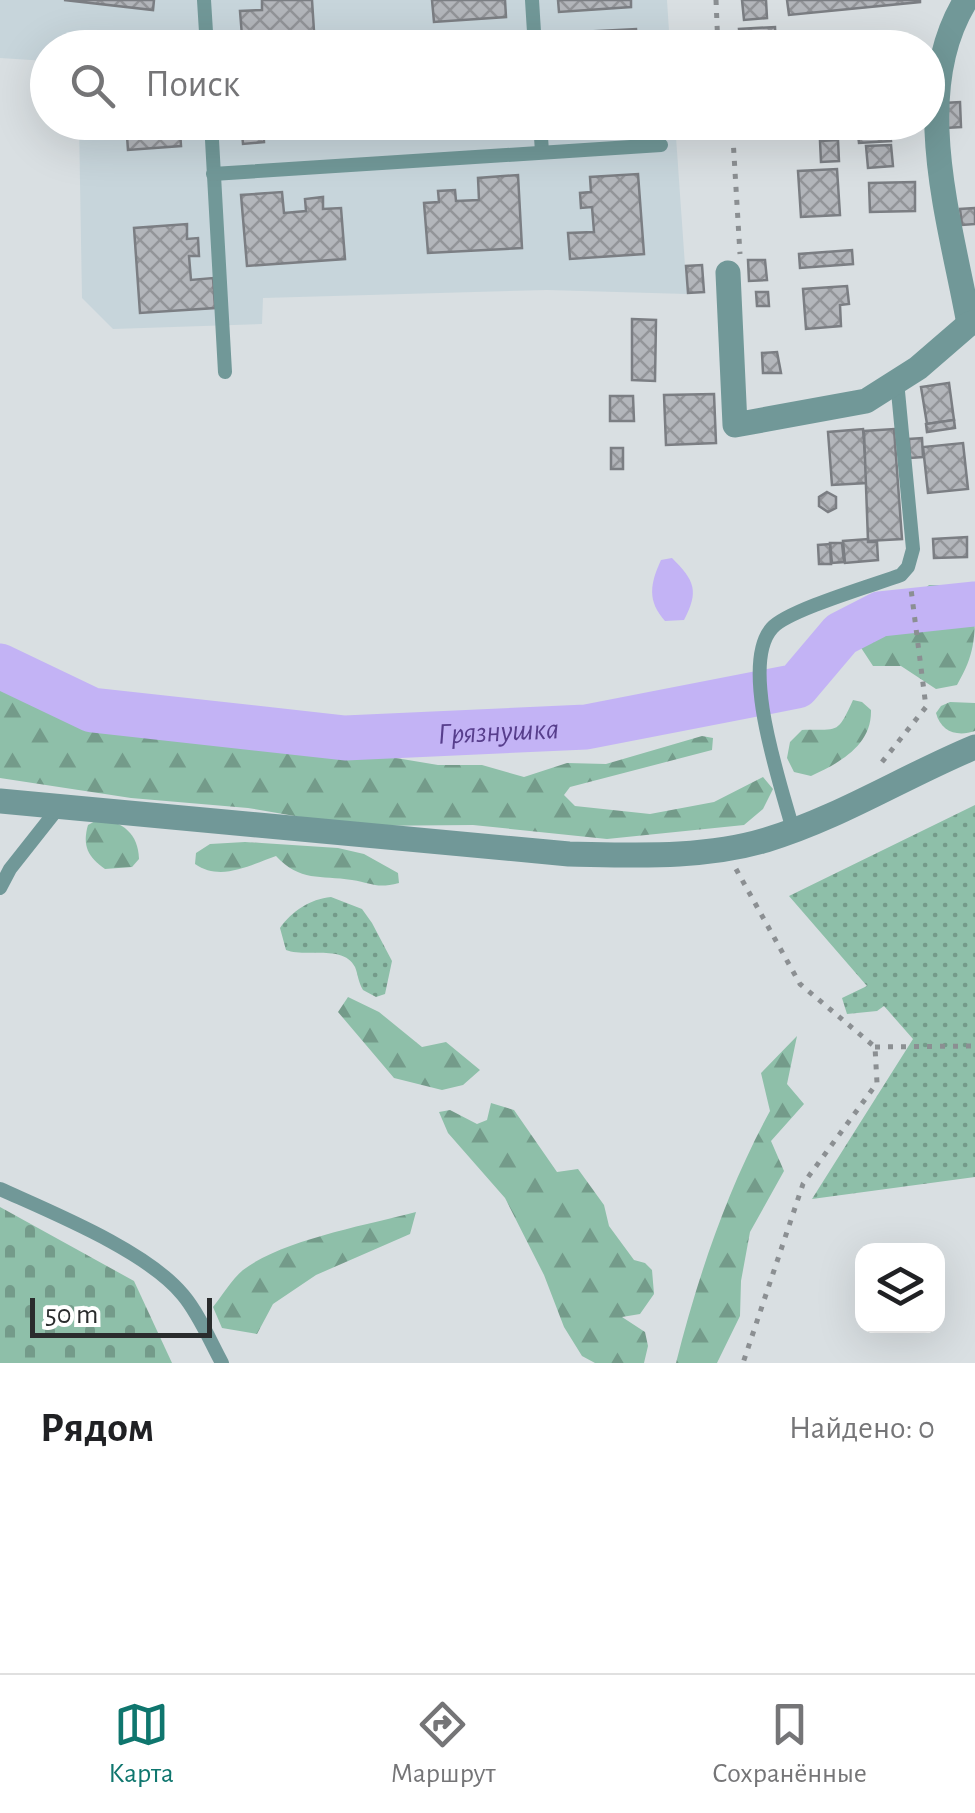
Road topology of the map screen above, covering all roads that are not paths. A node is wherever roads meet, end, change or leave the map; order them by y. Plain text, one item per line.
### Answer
1 (204, 0) edge
2 (532, 0) edge
3 (966, 0) edge
4 (206, 30) edge
5 (534, 30) edge
6 (945, 61) edge
7 (211, 140) edge
8 (541, 140) edge
9 (936, 140) edge
10 (661, 145) dead end
11 (542, 152) junction
12 (213, 174) junction
13 (728, 273) road end
14 (972, 323) edge
15 (225, 372) dead end
16 (897, 381) junction
17 (975, 747) edge
18 (0, 801) edge
19 (59, 806) junction
20 (793, 830) junction
21 (0, 888) edge
22 (0, 1189) edge
23 (222, 1363) edge

1 - 4 lane
2 - 5 lane
3 - 6 street
7 - 12 lane
8 - 11 lane
9 - 14 street
10 - 11 lane
11 - 12 lane
12 - 15 lane
13 - 16 street
14 - 16 street
16 - 20 lane
17 - 20 street
18 - 19 street
19 - 20 street
19 - 21 lane
22 - 23 lane

